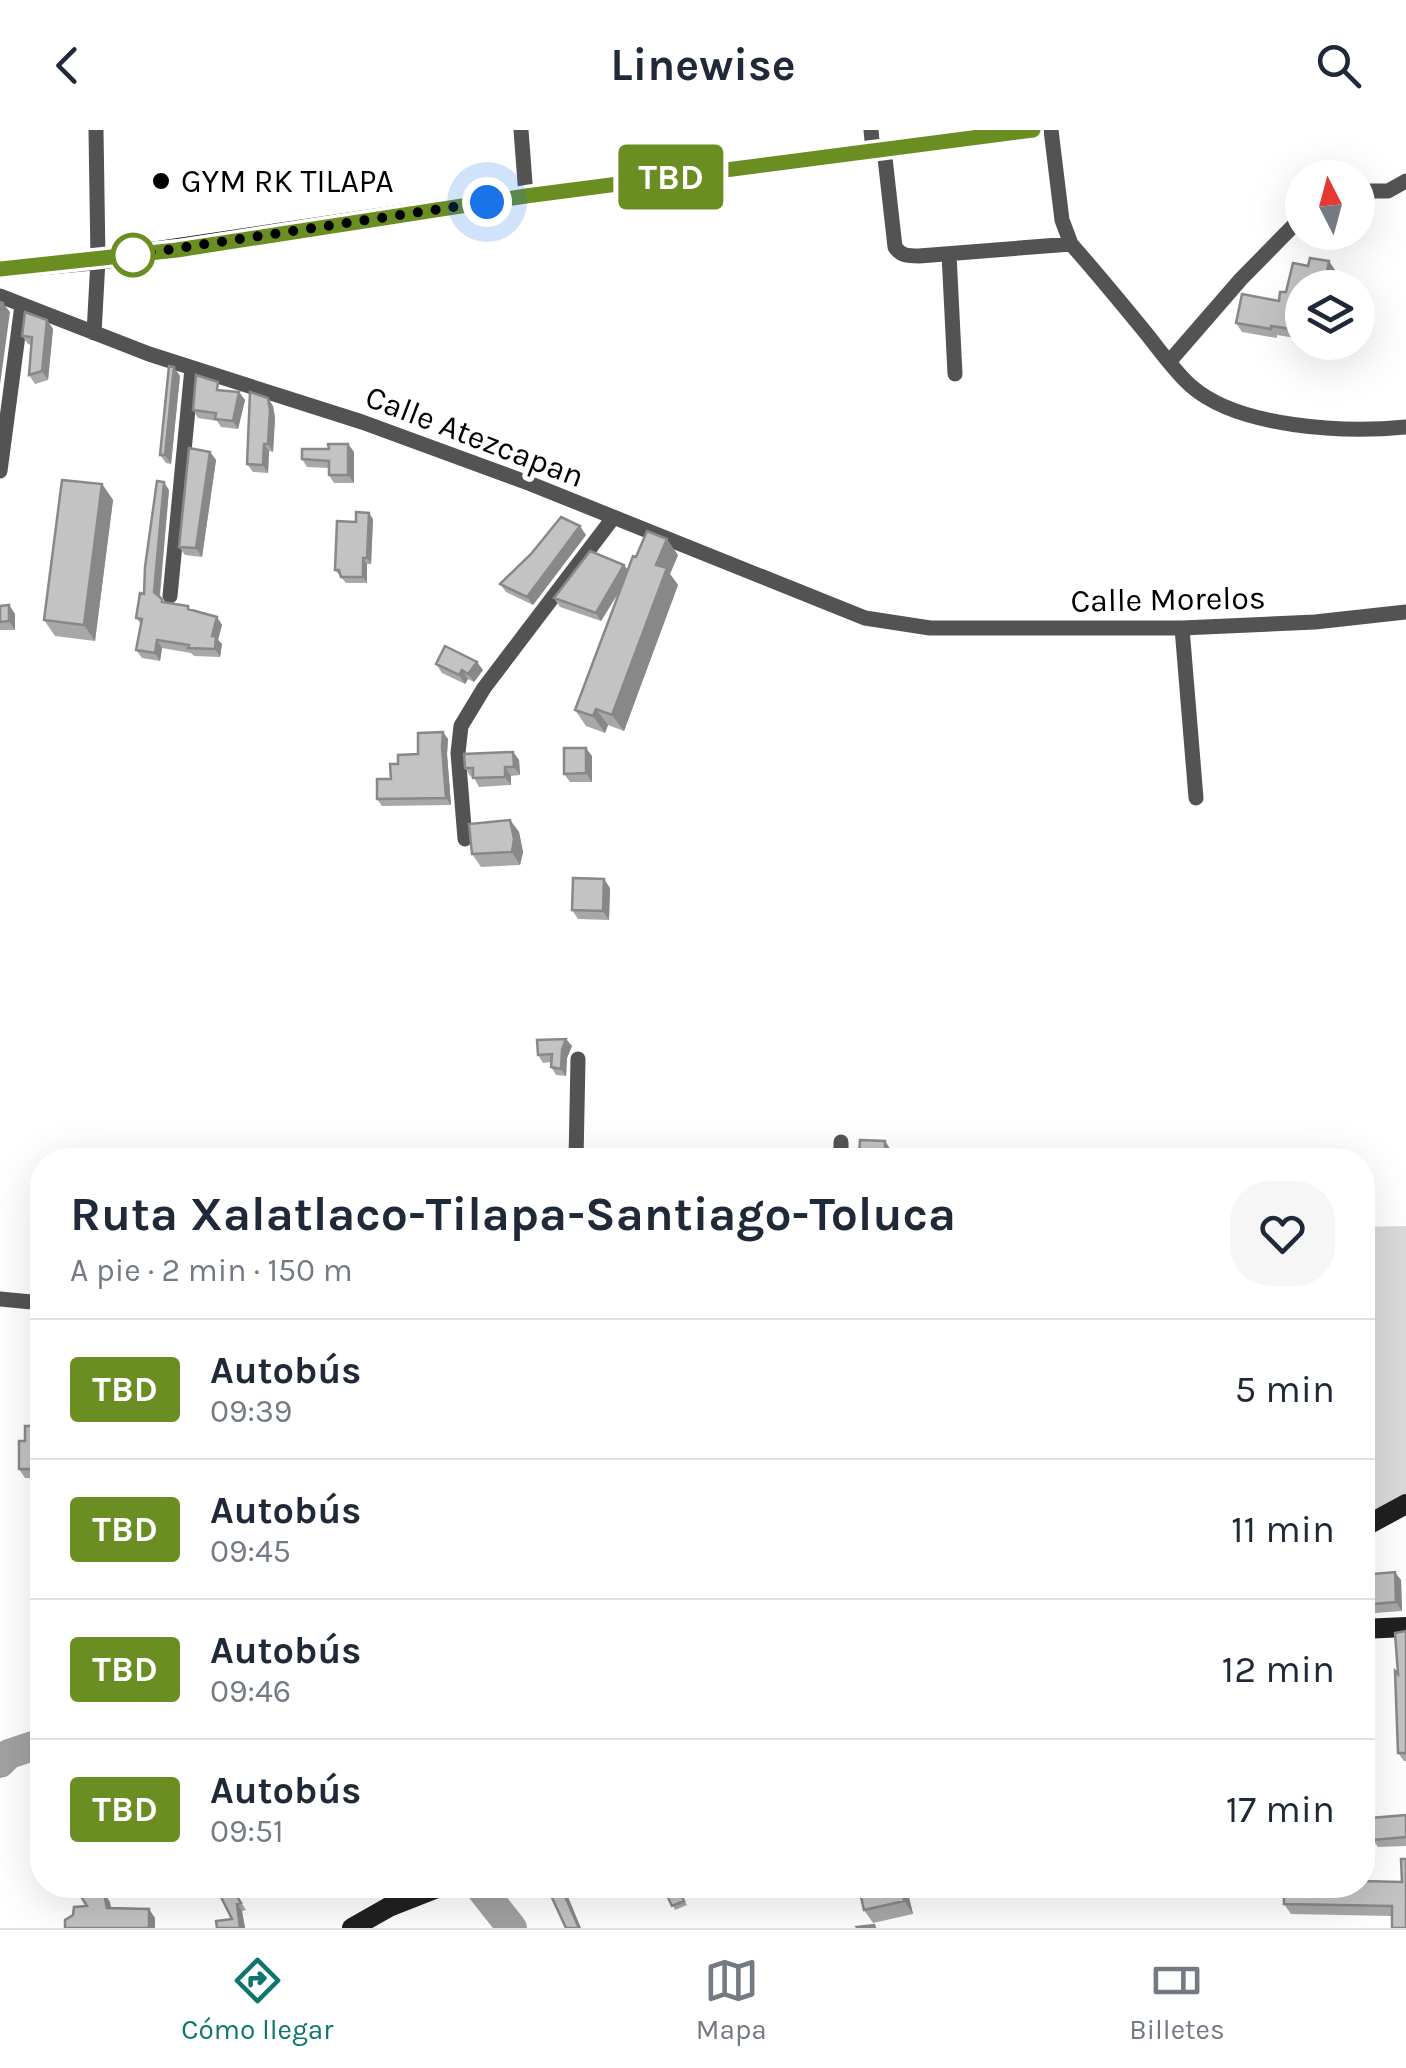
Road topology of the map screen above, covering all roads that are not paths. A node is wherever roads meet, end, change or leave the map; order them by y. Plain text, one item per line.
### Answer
1 (96, 130) edge
2 (521, 130) edge
3 (1034, 130) edge
4 (1051, 130) edge
5 (876, 143) edge
6 (1406, 181) edge
7 (1375, 191) edge
8 (526, 196) junction
9 (1285, 235) edge
10 (1071, 244) junction
11 (949, 254) junction
12 (98, 260) junction
13 (0, 270) edge
14 (0, 296) edge
15 (22, 305) junction
16 (94, 333) junction
17 (1169, 362) junction
18 (192, 368) junction
19 (955, 374) dead end
20 (1406, 427) edge
21 (0, 471) edge
22 (613, 518) junction
23 (170, 596) dead end
24 (1406, 612) edge
25 (930, 628) joint
26 (1182, 628) junction
27 (1196, 798) dead end
28 (464, 838) dead end
29 (578, 1059) dead end
30 (841, 1142) dead end
31 (576, 1148) edge
32 (841, 1148) edge
33 (0, 1299) edge
34 (30, 1302) edge
35 (1406, 1504) edge
36 (1375, 1521) edge
37 (1406, 1627) edge
38 (1375, 1628) edge
39 (411, 1898) edge
40 (352, 1928) edge

1 - 12 street
2 - 8 street
3 - 5 main road
4 - 10 street
5 - 8 main road
5 - 11 street
6 - 7 street
8 - 12 main road
9 - 17 street
10 - 11 street
10 - 17 street
11 - 19 street
12 - 13 main road
12 - 16 street
14 - 15 street, Calle Atezcapan
15 - 16 street, Calle Atezcapan
15 - 21 street
16 - 18 street, Calle Atezcapan
17 - 20 street
18 - 22 street, Calle Atezcapan
18 - 23 street
22 - 25 street, Calle Atezcapan
22 - 28 street
24 - 26 street, Calle Morelos
25 - 26 street, Calle Morelos
26 - 27 street
29 - 31 street
30 - 32 street
33 - 34 street
35 - 36 main road
37 - 38 main road
39 - 40 main road

